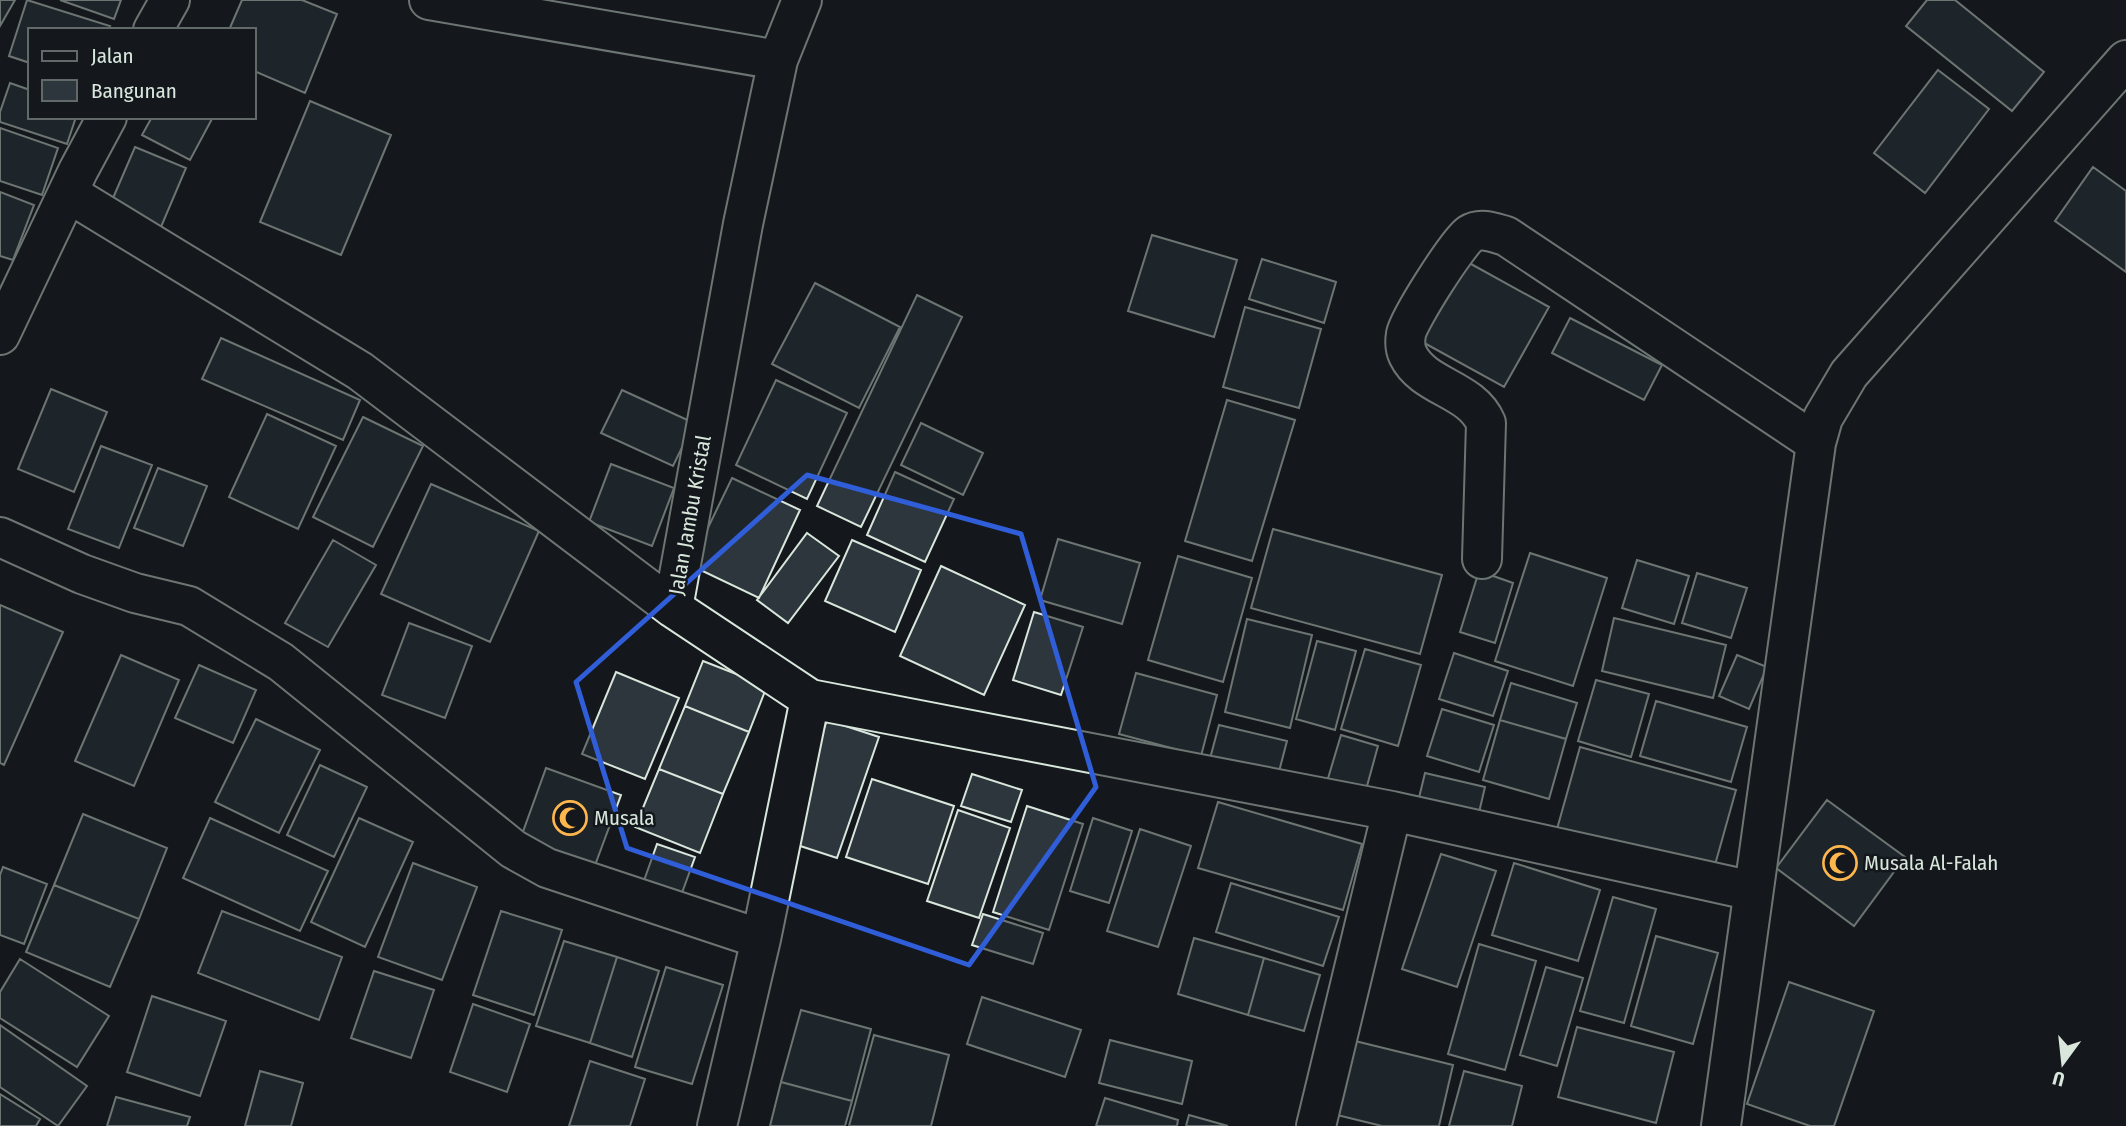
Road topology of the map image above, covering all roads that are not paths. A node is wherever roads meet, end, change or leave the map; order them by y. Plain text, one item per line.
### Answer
1 (170, 0) edge
2 (429, 0) edge
3 (802, 0) edge
4 (154, 28) edge
5 (778, 60) junction
6 (2126, 60) edge
7 (106, 119) edge
8 (68, 193) junction
9 (0, 335) edge
10 (1816, 443) junction
11 (0, 537) edge
12 (1482, 559) dead end
13 (674, 608) junction
14 (810, 699) junction
15 (1392, 811) junction
16 (1754, 891) junction
17 (761, 939) junction
18 (717, 1126) edge
19 (1316, 1126) edge
20 (1721, 1126) edge

1 - 4 street
2 - 5 street
3 - 5 street, Jalan Jambu Kristal
5 - 13 street, Jalan Jambu Kristal
6 - 10 street
7 - 8 street
8 - 9 street
8 - 13 street
10 - 12 street
10 - 16 street
11 - 17 street
13 - 14 street, Jalan Jambu Kristal
14 - 15 street
14 - 17 street
15 - 16 street
15 - 19 street
16 - 20 street
17 - 18 street

